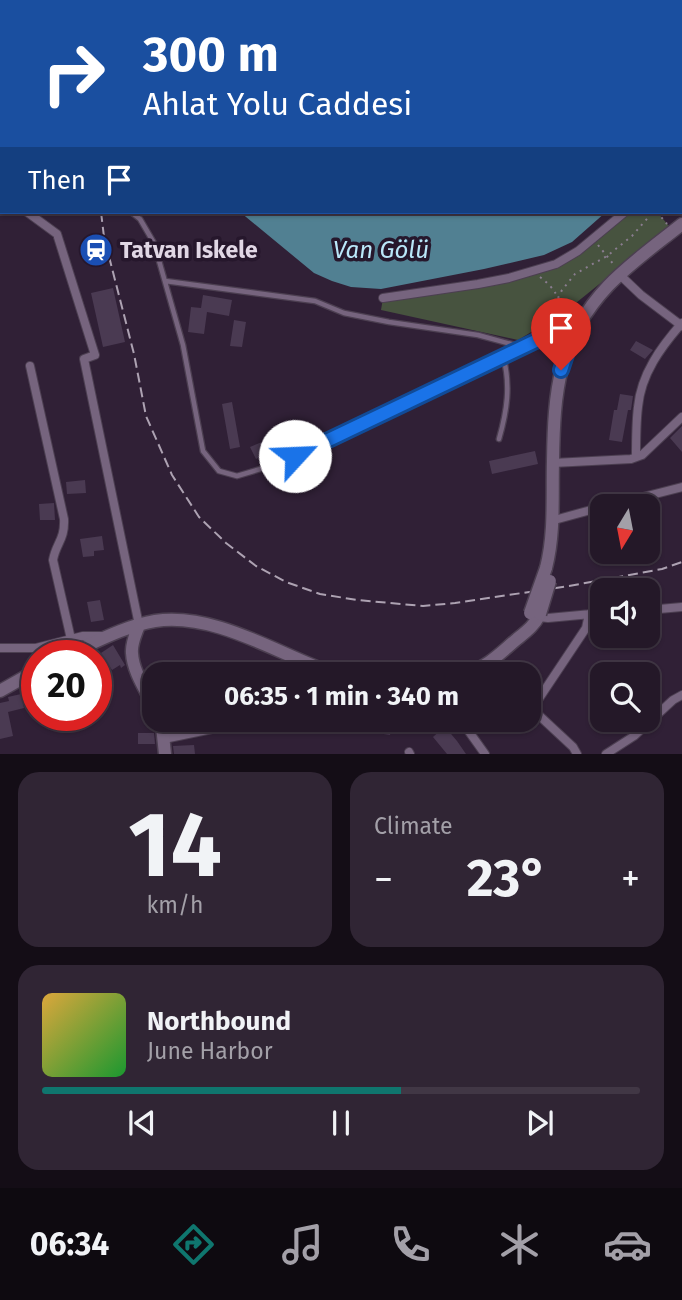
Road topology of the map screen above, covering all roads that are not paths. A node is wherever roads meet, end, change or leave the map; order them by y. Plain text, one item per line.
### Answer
1 (30, 214) edge
2 (135, 214) edge
3 (623, 214) edge
4 (676, 226) edge
5 (682, 235) edge
6 (621, 275) junction
7 (165, 281) junction
8 (383, 298) dead end
9 (681, 325) edge
10 (579, 330) junction
11 (522, 347) junction
12 (503, 356) junction
13 (30, 366) dead end
14 (682, 417) edge
15 (499, 439) dead end
16 (636, 457) junction
17 (555, 463) junction
18 (682, 487) edge
19 (655, 494) edge
20 (590, 510) edge
21 (558, 519) junction
22 (550, 568) junction
23 (682, 607) edge
24 (660, 609) edge
25 (589, 614) joint
26 (537, 615) junction
27 (139, 625) junction
28 (110, 636) junction
29 (71, 639) junction
30 (101, 640) edge
31 (0, 648) edge
32 (495, 659) junction
33 (305, 662) edge
34 (490, 662) edge
35 (497, 662) edge
36 (21, 679) edge
37 (142, 683) edge
38 (0, 691) edge
39 (541, 693) edge
40 (682, 695) edge
41 (541, 717) edge
42 (162, 732) edge
43 (197, 732) edge
44 (469, 732) edge
45 (163, 739) junction
46 (165, 754) edge
47 (485, 754) edge
48 (577, 754) edge
49 (606, 754) edge

1 - 27 street
2 - 7 lane
3 - 8 street
4 - 6 street
5 - 6 street
6 - 9 street
6 - 10 street
7 - 11 lane
7 - 12 lane
9 - 16 street
10 - 11 lane
10 - 17 street
11 - 12 lane
12 - 15 lane
13 - 29 street
14 - 16 street
16 - 17 street
17 - 21 street
17 - 22 street
18 - 19 street
20 - 21 street
21 - 22 street
22 - 26 street, bridge
23 - 24 street
25 - 26 street
25 - 39 street
26 - 32 street
27 - 28 street
27 - 33 street
27 - 37 street
28 - 29 street
28 - 30 street
29 - 31 street
32 - 34 street
32 - 35 street
36 - 38 street
40 - 49 street
41 - 48 street
42 - 45 street
43 - 45 street
44 - 47 street
45 - 46 street

